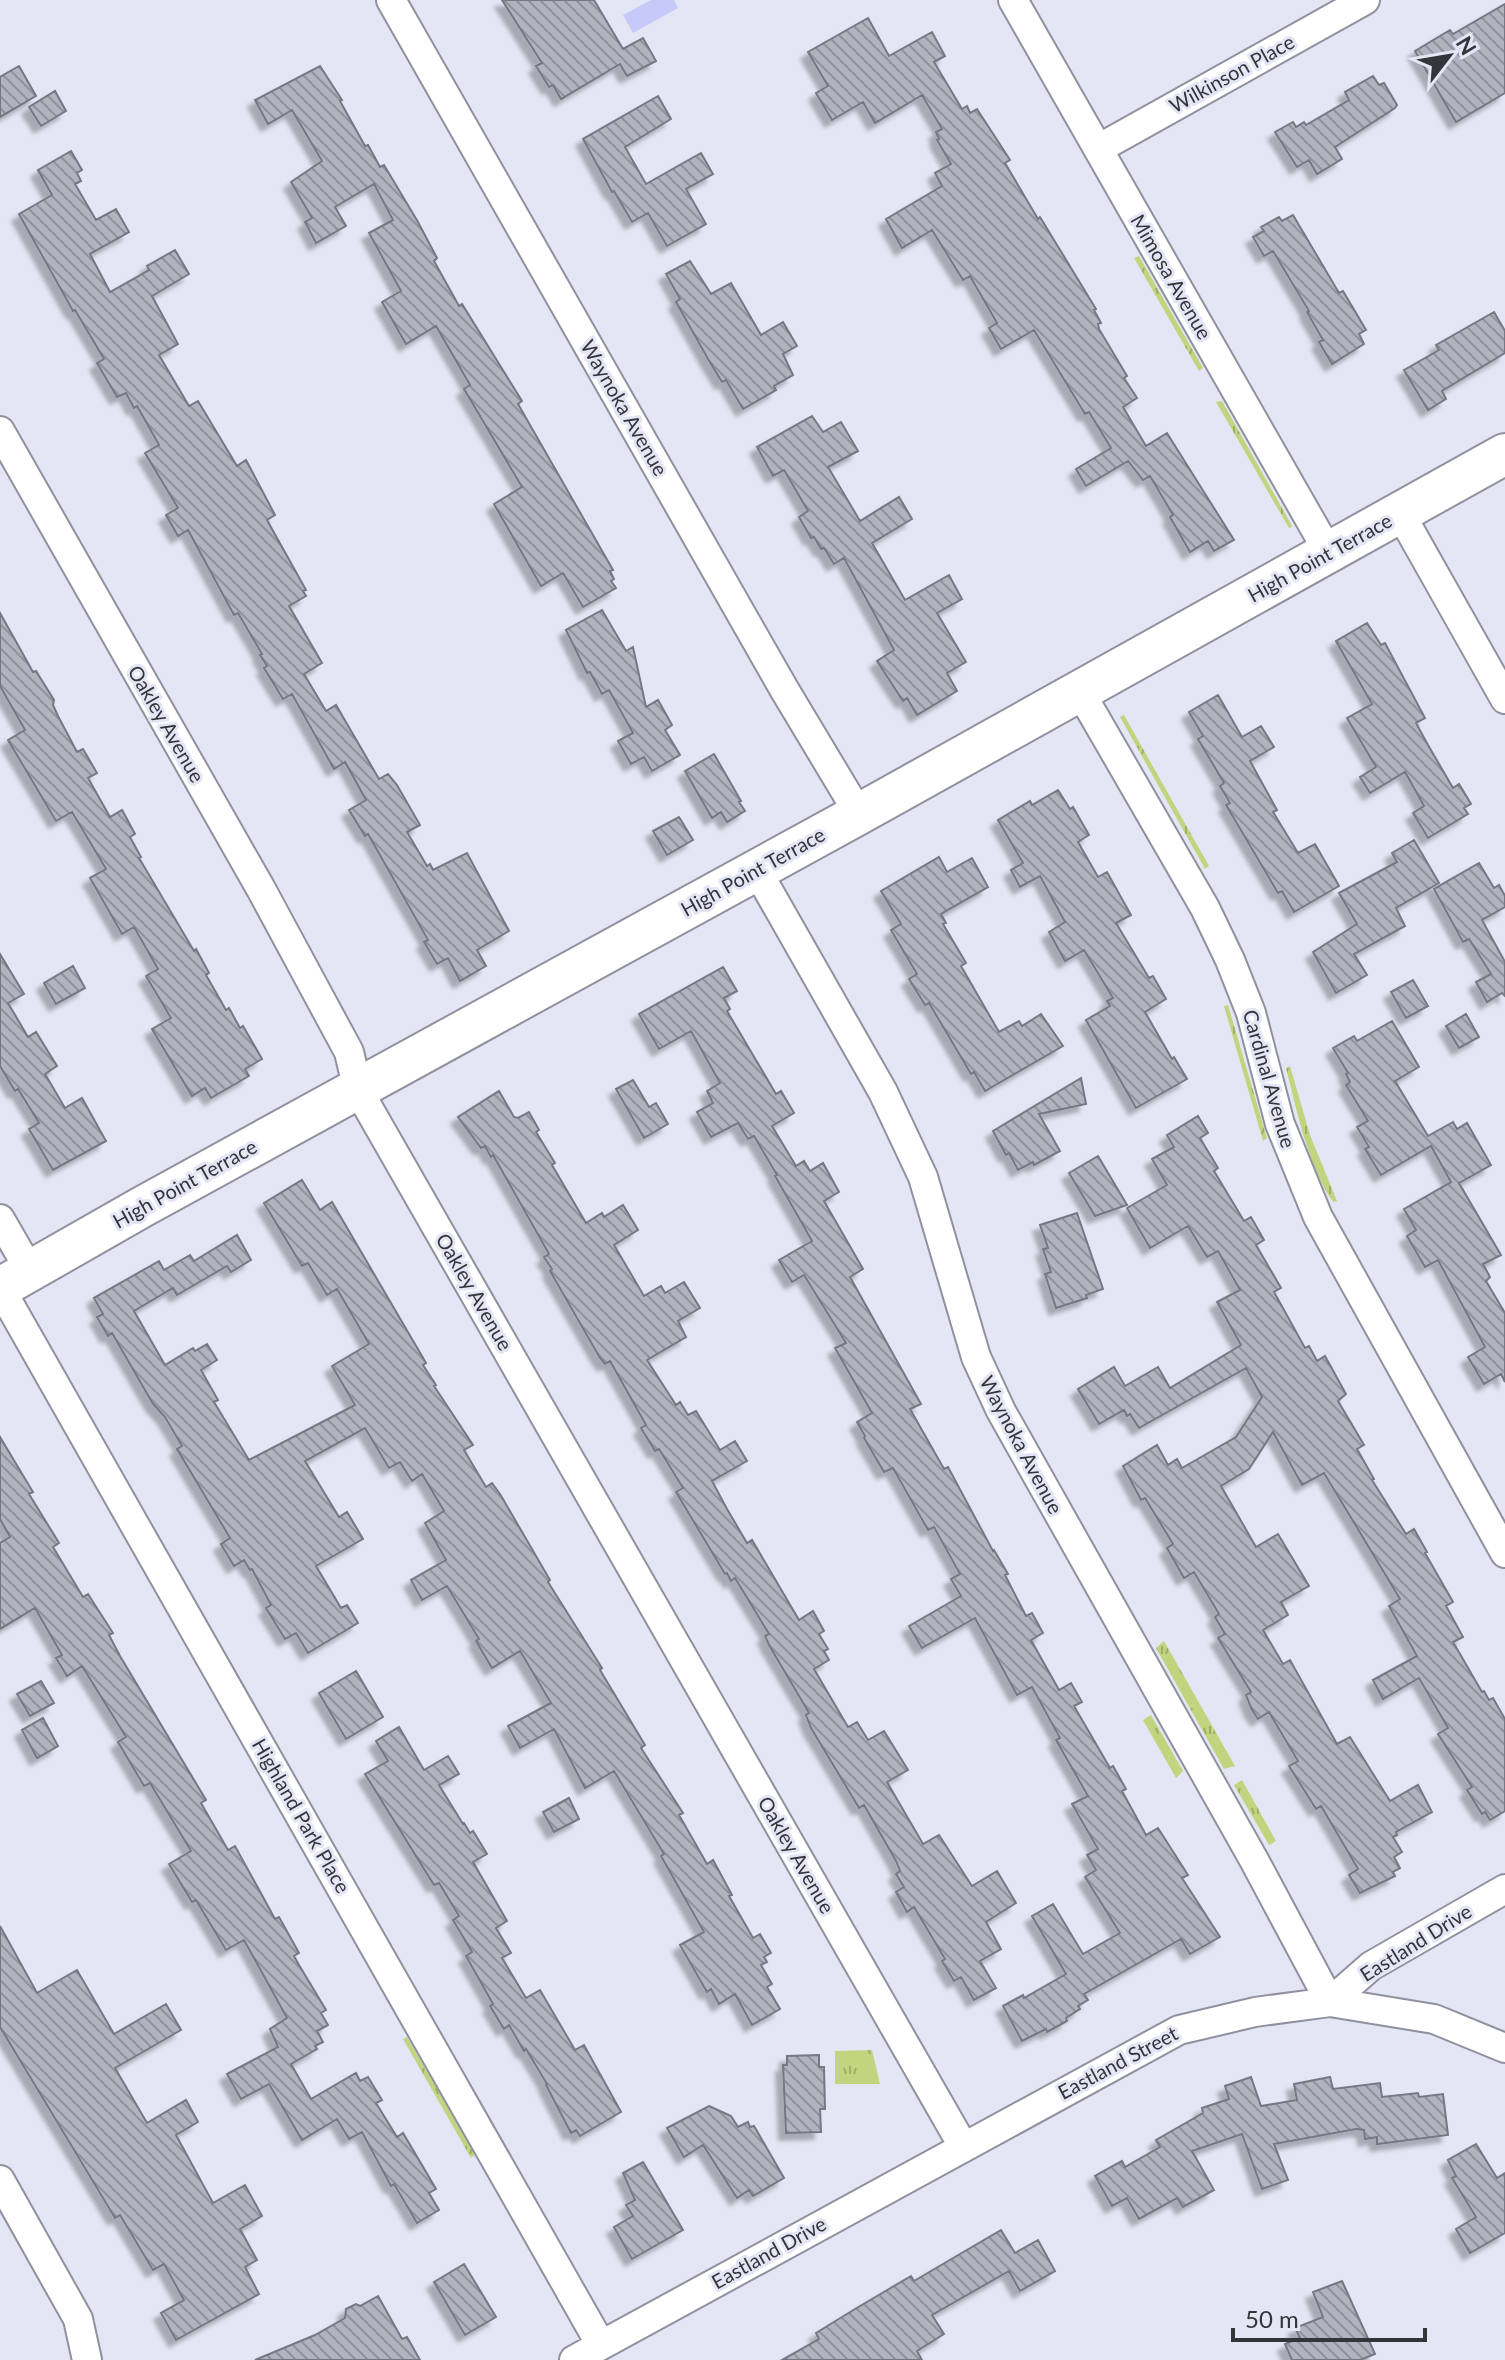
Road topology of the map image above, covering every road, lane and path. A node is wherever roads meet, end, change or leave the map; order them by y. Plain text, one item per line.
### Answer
1 (391, 0) edge
2 (1013, 0) edge
3 (1365, 0) edge
4 (1098, 149) junction
5 (0, 431) edge
6 (1505, 454) edge
7 (1400, 513) junction
8 (1329, 553) junction
9 (1079, 690) junction
10 (1505, 699) edge
11 (859, 814) junction
12 (756, 869) junction
13 (358, 1090) junction
14 (0, 1219) edge
15 (10, 1282) edge
16 (1505, 1553) edge
17 (1505, 1889) edge
18 (1330, 2002) junction
19 (1505, 2048) edge
20 (963, 2146) junction
21 (0, 2180) edge
22 (601, 2345) junction
23 (87, 2360) edge
24 (574, 2360) edge

1 - 11 street, Waynoka Avenue
2 - 4 street, Mimosa Avenue
3 - 4 street, Wilkinson Place
4 - 8 street, Mimosa Avenue
5 - 13 street, Oakley Avenue
6 - 7 street, High Point Terrace
7 - 8 street, High Point Terrace
7 - 10 street
8 - 9 street, High Point Terrace
9 - 11 street, High Point Terrace
9 - 16 street, Cardinal Avenue
11 - 12 street, High Point Terrace
12 - 13 street, High Point Terrace
12 - 18 street, Waynoka Avenue
13 - 15 street, High Point Terrace
13 - 20 street, Oakley Avenue
14 - 15 street, Highland Park Place
15 - 22 street, Highland Park Place
17 - 18 street, Eastland Drive
18 - 19 street, Eastland Street
18 - 20 street, Eastland Street
20 - 22 street, Eastland Drive
21 - 23 street
22 - 24 street, Eastland Drive

